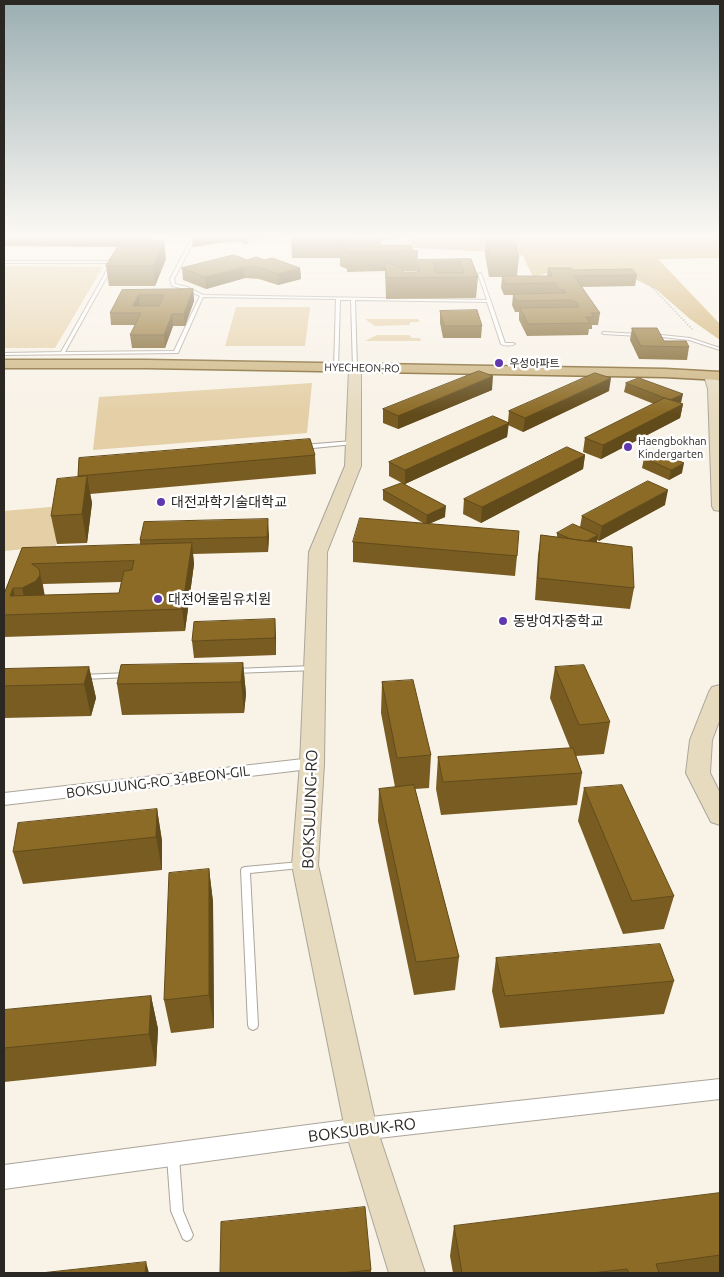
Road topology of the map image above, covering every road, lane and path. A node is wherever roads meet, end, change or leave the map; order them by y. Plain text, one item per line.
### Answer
1 (95, 295) edge
2 (198, 295) edge
3 (486, 295) edge
4 (660, 295) edge
5 (202, 296) junction
6 (338, 298) junction
7 (353, 299) junction
8 (488, 301) junction
9 (604, 333) dead end
10 (513, 344) dead end
11 (708, 344) junction
12 (720, 349) edge
13 (4, 354) edge
14 (62, 354) junction
15 (4, 364) edge
16 (336, 368) junction
17 (355, 368) junction
18 (716, 376) edge
19 (352, 443) junction
20 (294, 448) edge
21 (720, 506) edge
22 (313, 668) junction
23 (223, 671) edge
24 (134, 675) edge
25 (74, 677) edge
26 (720, 692) edge
27 (312, 764) junction
28 (4, 800) edge
29 (720, 816) edge
30 (305, 865) junction
31 (253, 1025) dead end
32 (720, 1090) edge
33 (361, 1129) junction
34 (173, 1154) junction
35 (4, 1178) edge
36 (187, 1235) dead end
37 (407, 1273) edge

1 - 14 lane
2 - 5 lane
3 - 8 lane
4 - 11 path
5 - 6 lane
5 - 14 lane
6 - 7 lane
6 - 16 lane
7 - 8 lane
7 - 17 lane
8 - 10 lane
9 - 11 lane
11 - 12 lane
13 - 14 lane
15 - 16 main road, HYECHEON-RO
16 - 17 main road, HYECHEON-RO
17 - 18 main road, HYECHEON-RO
17 - 19 street, BOKSUJUNG-RO
18 - 21 street
19 - 20 lane
19 - 22 street, BOKSUJUNG-RO
22 - 23 lane
22 - 27 street, BOKSUJUNG-RO
24 - 25 lane
26 - 29 street
27 - 28 street, BOKSUJUNG-RO 34BEON-GIL
27 - 30 street, BOKSUJUNG-RO
30 - 31 lane
30 - 33 street, BOKSUJUNG-RO
32 - 33 street, BOKSUBUK-RO
33 - 34 street, BOKSUBUK-RO
33 - 37 street, BOKSUJUNG-RO
34 - 35 street, BOKSUBUK-RO
34 - 36 lane

